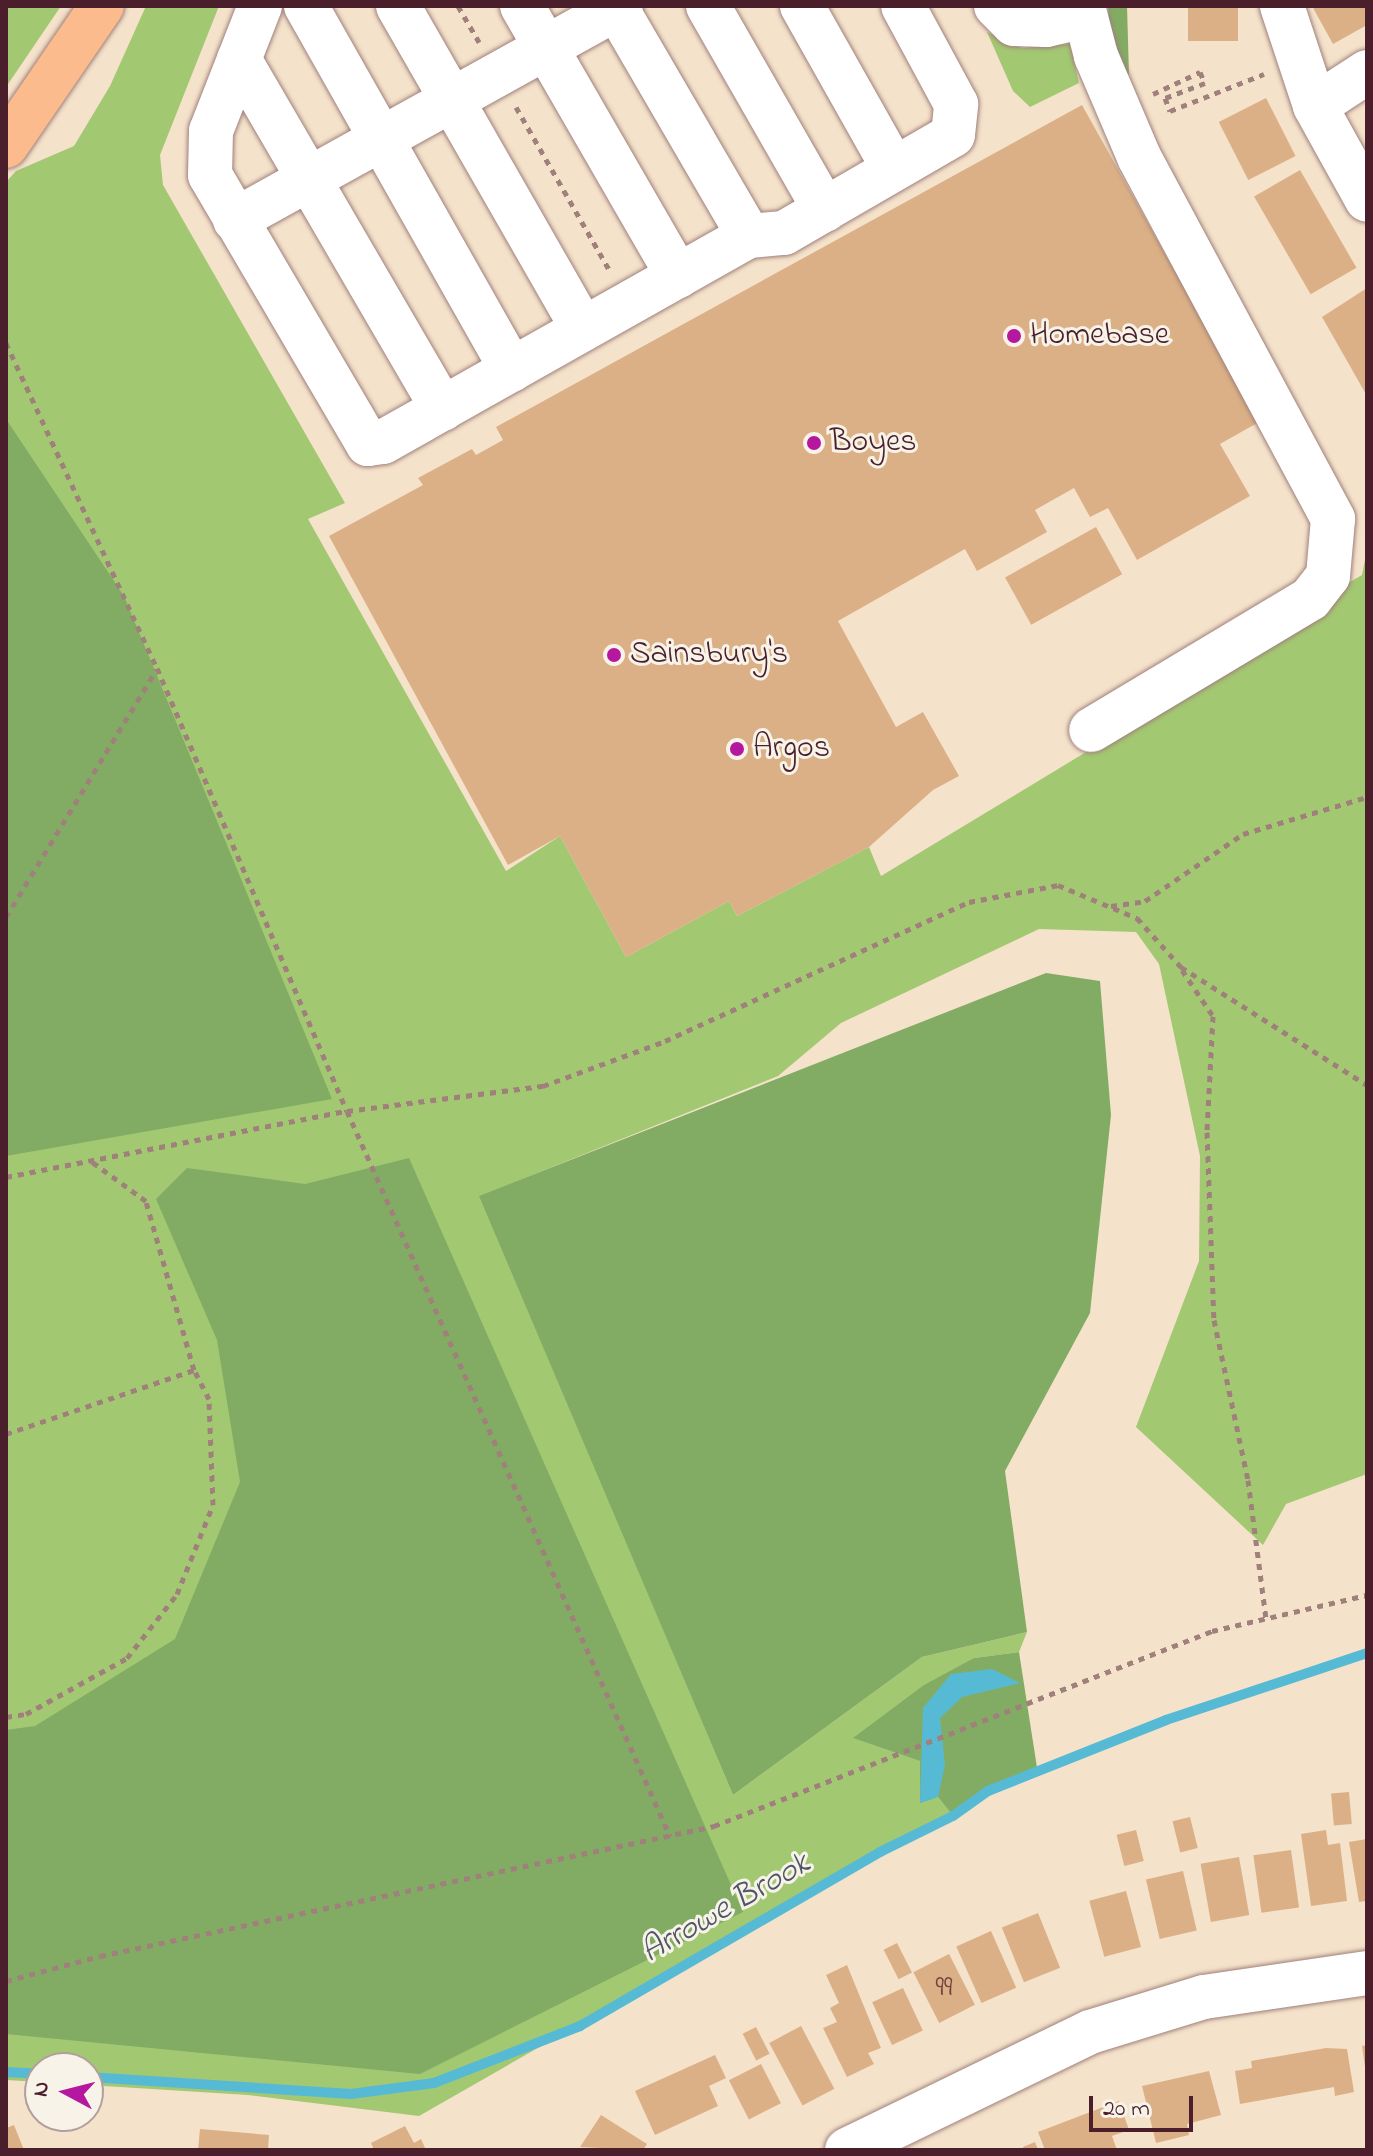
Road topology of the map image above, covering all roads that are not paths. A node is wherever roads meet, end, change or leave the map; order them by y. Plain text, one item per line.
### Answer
1 (102, 6) edge
2 (260, 6) edge
3 (306, 6) edge
4 (398, 6) edge
5 (522, 6) edge
6 (708, 6) edge
7 (802, 6) edge
8 (903, 6) edge
9 (996, 6) edge
10 (1282, 6) edge
11 (618, 7) edge
12 (1084, 11) edge
13 (546, 48) junction
14 (239, 59) junction
15 (1367, 72) edge
16 (452, 99) junction
17 (1315, 106) junction
18 (381, 138) junction
19 (6, 146) edge
20 (894, 169) junction
21 (309, 178) junction
22 (1367, 200) edge
23 (825, 210) junction
24 (235, 220) junction
25 (749, 236) junction
26 (678, 276) junction
27 (583, 329) junction
28 (512, 370) junction
29 (443, 409) junction
30 (1091, 730) dead end
31 (1367, 1973) edge
32 (847, 2150) edge

1 - 19 main road
2 - 14 street
3 - 18 street
4 - 16 street
5 - 13 street
6 - 23 street
7 - 20 street
8 - 20 street
9 - 12 street
10 - 17 street
11 - 13 street
11 - 25 street
12 - 30 street
13 - 16 street
13 - 26 street
14 - 21 street
14 - 24 street
15 - 17 street
16 - 18 street
16 - 27 street
17 - 22 street
18 - 21 street
18 - 28 street
20 - 23 street
21 - 24 street
21 - 29 street
23 - 25 street
24 - 29 street
25 - 26 street
26 - 27 street
27 - 28 street
28 - 29 street
31 - 32 street

